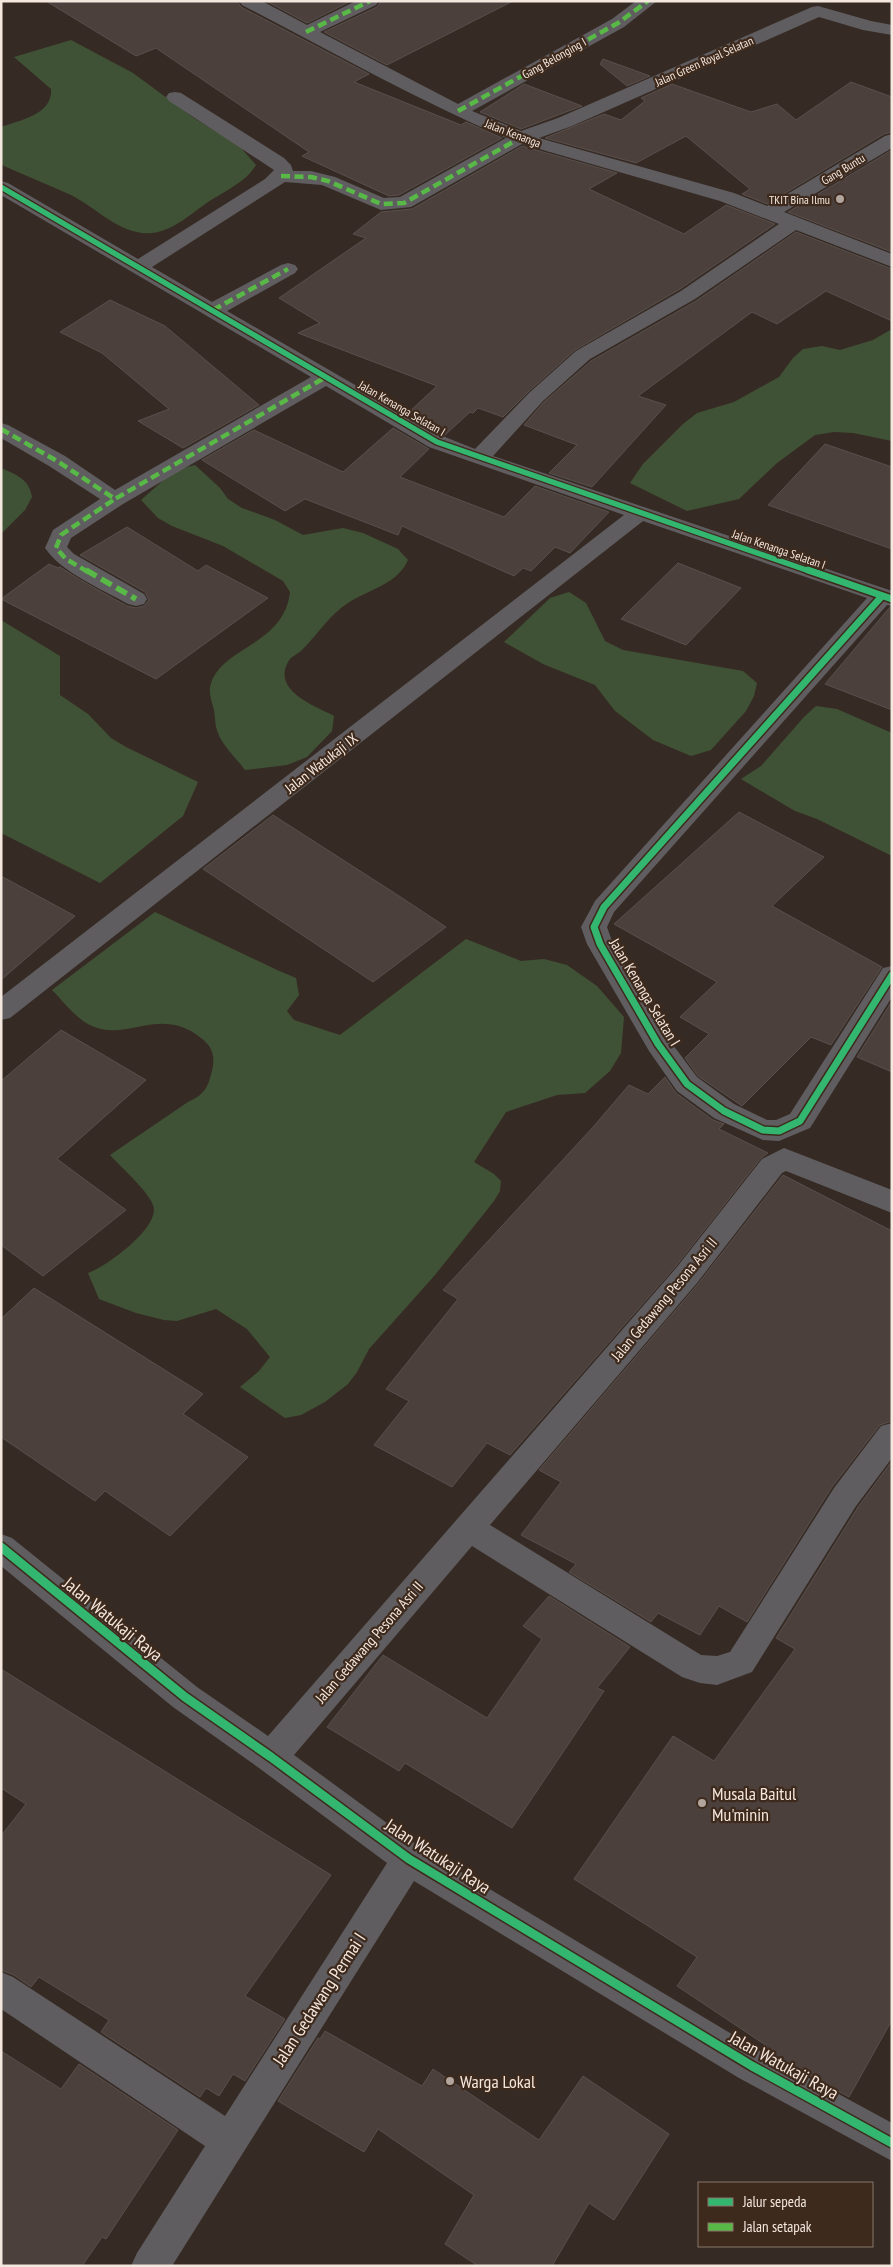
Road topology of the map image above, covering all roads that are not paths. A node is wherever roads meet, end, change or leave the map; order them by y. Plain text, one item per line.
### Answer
1 (248, 1) edge
2 (370, 1) edge
3 (648, 1) edge
4 (812, 6) edge
5 (892, 30) edge
6 (306, 32) junction
7 (175, 97) dead end
8 (458, 111) junction
9 (520, 138) junction
10 (892, 140) edge
11 (281, 176) junction
12 (1, 187) edge
13 (769, 213) junction
14 (794, 223) junction
15 (892, 262) edge
16 (139, 267) junction
17 (288, 269) dead end
18 (213, 310) junction
19 (326, 377) junction
20 (1, 429) edge
21 (479, 458) junction
22 (115, 499) junction
23 (640, 512) junction
24 (887, 598) edge
25 (136, 599) dead end
26 (892, 975) edge
27 (5, 1005) edge
28 (892, 1202) edge
29 (892, 1435) edge
30 (468, 1527) junction
31 (1, 1547) edge
32 (270, 1756) junction
33 (409, 1859) junction
34 (1, 1989) edge
35 (229, 2140) junction
36 (892, 2143) edge
37 (150, 2266) edge

1 - 6 street, Jalan Kenanga
2 - 6 street
3 - 8 street, Gang Belonging I
4 - 5 street, Jalan Green Royal Selatan
4 - 9 street, Jalan Green Royal Selatan
6 - 8 street, Jalan Kenanga
7 - 11 street
8 - 9 street, Jalan Kenanga
9 - 11 street, Jalan Green Royal Selatan
9 - 13 street, Jalan Kenanga
10 - 13 street, Gang Buntu
11 - 16 street
12 - 16 street, Jalan Kenanga Selatan I
13 - 14 street, Jalan Kenanga
14 - 15 street, Jalan Kenanga
14 - 21 street
16 - 18 street, Jalan Kenanga Selatan I
17 - 18 street
18 - 19 street, Jalan Kenanga Selatan I
19 - 21 street, Jalan Kenanga Selatan I
19 - 22 street
20 - 22 street
21 - 23 street, Jalan Kenanga Selatan I
22 - 25 street
23 - 24 street, Jalan Kenanga Selatan I
23 - 27 street, Jalan Watukaji IX
24 - 26 street, Jalan Kenanga Selatan I
28 - 30 street, Jalan Gedawang Pesona Asri II
29 - 30 street
30 - 32 street, Jalan Gedawang Pesona Asri II
31 - 32 street, Jalan Watukaji Raya
32 - 33 street, Jalan Watukaji Raya
33 - 35 street, Jalan Gedawang Permai I
33 - 36 street, Jalan Watukaji Raya
34 - 35 street
35 - 37 street, Jalan Gedawang Permai I

